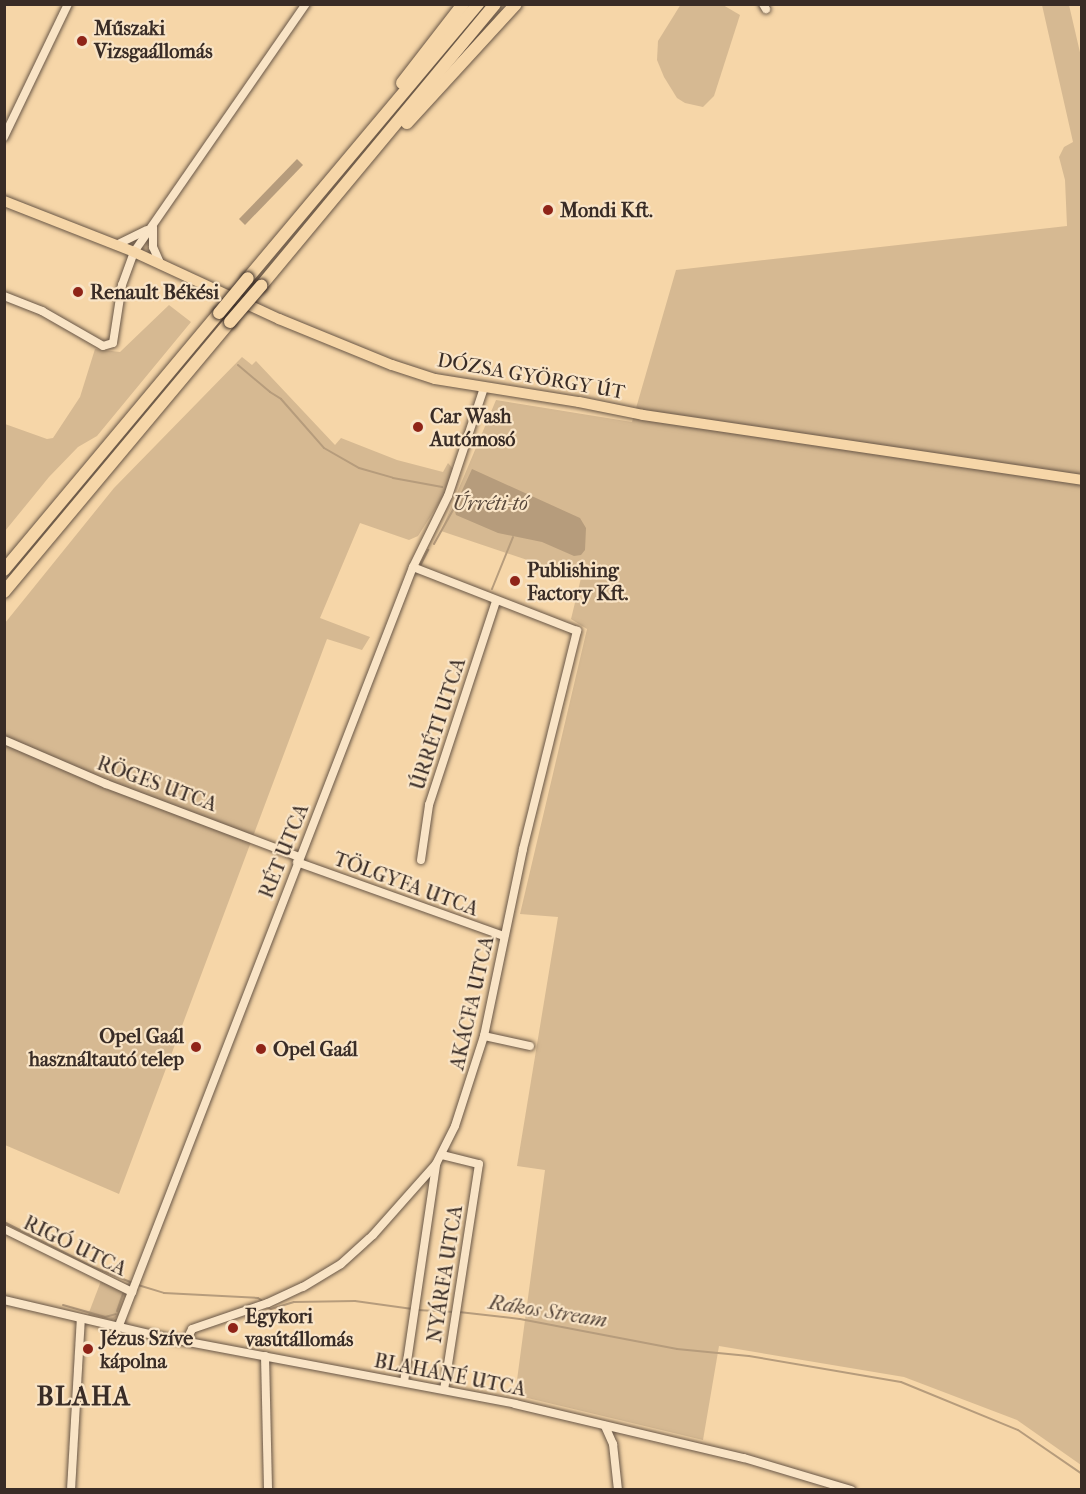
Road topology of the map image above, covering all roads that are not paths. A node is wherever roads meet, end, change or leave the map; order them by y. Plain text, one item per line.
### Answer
1 (68, 4) edge
2 (306, 4) edge
3 (463, 4) edge
4 (478, 4) edge
5 (495, 4) edge
6 (516, 4) edge
7 (4, 138) edge
8 (351, 156) junction
9 (351, 178) junction
10 (4, 201) edge
11 (153, 227) junction
12 (116, 244) junction
13 (134, 252) junction
14 (160, 263) junction
15 (4, 296) edge
16 (484, 388) junction
17 (1082, 480) edge
18 (413, 567) junction
19 (4, 570) edge
20 (4, 592) edge
21 (496, 601) junction
22 (4, 741) edge
23 (298, 859) junction
24 (421, 861) dead end
25 (504, 936) junction
26 (484, 1036) junction
27 (530, 1046) dead end
28 (442, 1155) junction
29 (436, 1164) junction
30 (4, 1229) edge
31 (134, 1287) junction
32 (4, 1300) edge
33 (81, 1320) junction
34 (118, 1328) junction
35 (186, 1341) junction
36 (265, 1356) junction
37 (404, 1382) junction
38 (444, 1389) junction
39 (605, 1426) junction
40 (71, 1490) edge
41 (268, 1490) edge
42 (618, 1490) edge
43 (851, 1490) edge

1 - 7 street
2 - 11 street
3 - 8 highway
4 - 8 highway
5 - 9 highway
6 - 9 highway
8 - 19 highway, bridge
9 - 20 highway, bridge
10 - 12 main road, DÓZSA GYÖRGY ÚT
11 - 12 street
11 - 13 street
11 - 14 street
12 - 13 main road, DÓZSA GYÖRGY ÚT
13 - 14 main road, DÓZSA GYÖRGY ÚT
13 - 15 street
14 - 16 main road, DÓZSA GYÖRGY ÚT
16 - 17 main road, DÓZSA GYÖRGY ÚT
16 - 18 street, RÉT UTCA
18 - 21 street
18 - 23 street, RÉT UTCA
21 - 24 street, ÚRRÉTI UTCA
21 - 25 street, AKÁCFA UTCA
22 - 23 street, RÖGES UTCA
23 - 25 street, TÖLGYFA UTCA
23 - 31 street, RÉT UTCA
25 - 26 street, AKÁCFA UTCA
26 - 27 street
26 - 28 street, AKÁCFA UTCA
28 - 29 street, AKÁCFA UTCA
28 - 38 street, NYÁRFA UTCA
29 - 35 street
29 - 37 street, AKÁCFA UTCA
30 - 31 street, RIGÓ UTCA
31 - 34 street, RÉT UTCA
32 - 33 street, BLAHÁNÉ UTCA
33 - 34 street, BLAHÁNÉ UTCA
33 - 40 street
34 - 35 street, BLAHÁNÉ UTCA
35 - 36 street, BLAHÁNÉ UTCA
36 - 37 street, BLAHÁNÉ UTCA
36 - 41 street
37 - 38 street, BLAHÁNÉ UTCA
38 - 39 street, BLAHÁNÉ UTCA
39 - 42 street
39 - 43 street, BLAHÁNÉ UTCA

